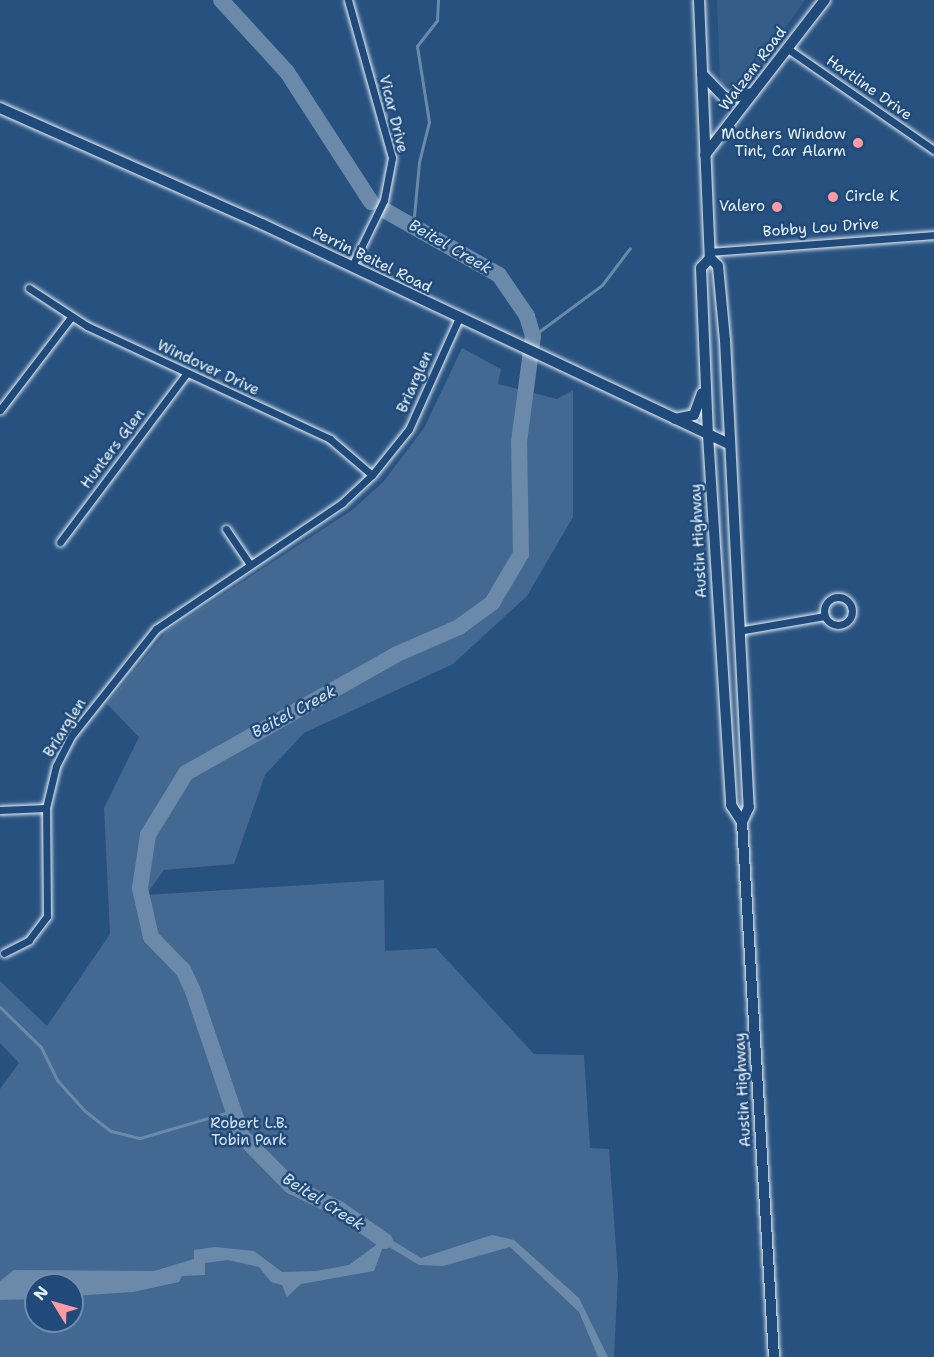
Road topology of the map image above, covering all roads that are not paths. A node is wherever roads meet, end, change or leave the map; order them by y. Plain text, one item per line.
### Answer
1 (348, 0) edge
2 (699, 0) edge
3 (825, 0) edge
4 (788, 49) junction
5 (702, 74) junction
6 (756, 91) junction
7 (0, 108) edge
8 (934, 150) edge
9 (705, 155) junction
10 (934, 235) edge
11 (710, 255) junction
12 (352, 266) junction
13 (29, 288) dead end
14 (71, 317) junction
15 (459, 318) junction
16 (187, 373) junction
17 (706, 379) junction
18 (0, 410) edge
19 (671, 419) junction
20 (708, 435) junction
21 (729, 444) junction
22 (372, 475) junction
23 (226, 529) dead end
24 (60, 542) dead end
25 (249, 563) junction
26 (825, 616) junction
27 (738, 631) junction
28 (46, 808) junction
29 (0, 810) edge
30 (742, 822) junction
31 (4, 953) dead end
32 (774, 1357) edge

1 - 12 street, Vicar Drive
2 - 5 main road, Austin Highway
3 - 4 main road, Walzem Road
4 - 6 main road, Walzem Road
4 - 8 street, Hartline Drive
5 - 6 main road
5 - 9 main road, Austin Highway
6 - 9 main road, Walzem Road
7 - 12 main road, Perrin Beitel Road
9 - 11 main road, Austin Highway
10 - 11 street, Bobby Lou Drive
11 - 17 main road, Austin Highway
11 - 21 main road, Austin Highway
12 - 15 main road, Perrin Beitel Road
13 - 14 street, Windover Drive
14 - 16 street, Windover Drive
14 - 18 street
15 - 19 main road, Perrin Beitel Road
15 - 22 street, Briarglen
16 - 22 street, Windover Drive
16 - 24 street, Hunters Glen
17 - 19 main road
17 - 20 main road, Austin Highway
19 - 20 main road, Perrin Beitel Road
20 - 21 main road, Perrin Beitel Road
20 - 30 main road, Austin Highway
21 - 27 main road, Austin Highway
22 - 25 street, Briarglen
23 - 25 street
25 - 28 street, Briarglen
26 - 26 street
26 - 27 street
27 - 30 main road, Austin Highway
28 - 29 street
28 - 31 street, Briarglen
30 - 32 main road, Austin Highway

